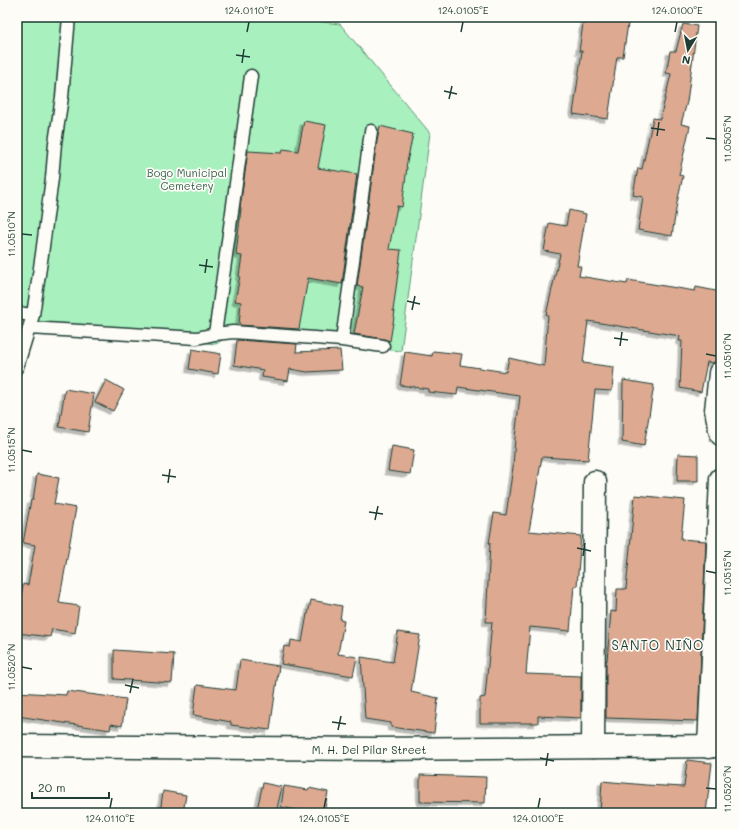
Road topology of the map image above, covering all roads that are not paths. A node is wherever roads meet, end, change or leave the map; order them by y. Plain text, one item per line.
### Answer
1 (69, 17) edge
2 (251, 76) dead end
3 (371, 131) dead end
4 (17, 313) edge
5 (33, 315) junction
6 (29, 328) junction
7 (215, 334) junction
8 (342, 340) junction
9 (383, 346) dead end
10 (17, 367) edge
11 (720, 373) dead end
12 (721, 434) edge
13 (721, 479) edge
14 (596, 482) dead end
15 (17, 746) edge
16 (715, 746) edge
17 (593, 747) junction

1 - 5 lane
2 - 7 lane
3 - 8 lane
4 - 5 lane
5 - 6 lane
6 - 7 lane
6 - 10 lane
7 - 8 lane
8 - 9 lane
11 - 12 street
13 - 16 street
14 - 17 street
15 - 17 street, M. H. Del Pilar Street
16 - 17 street, M. H. Del Pilar Street

